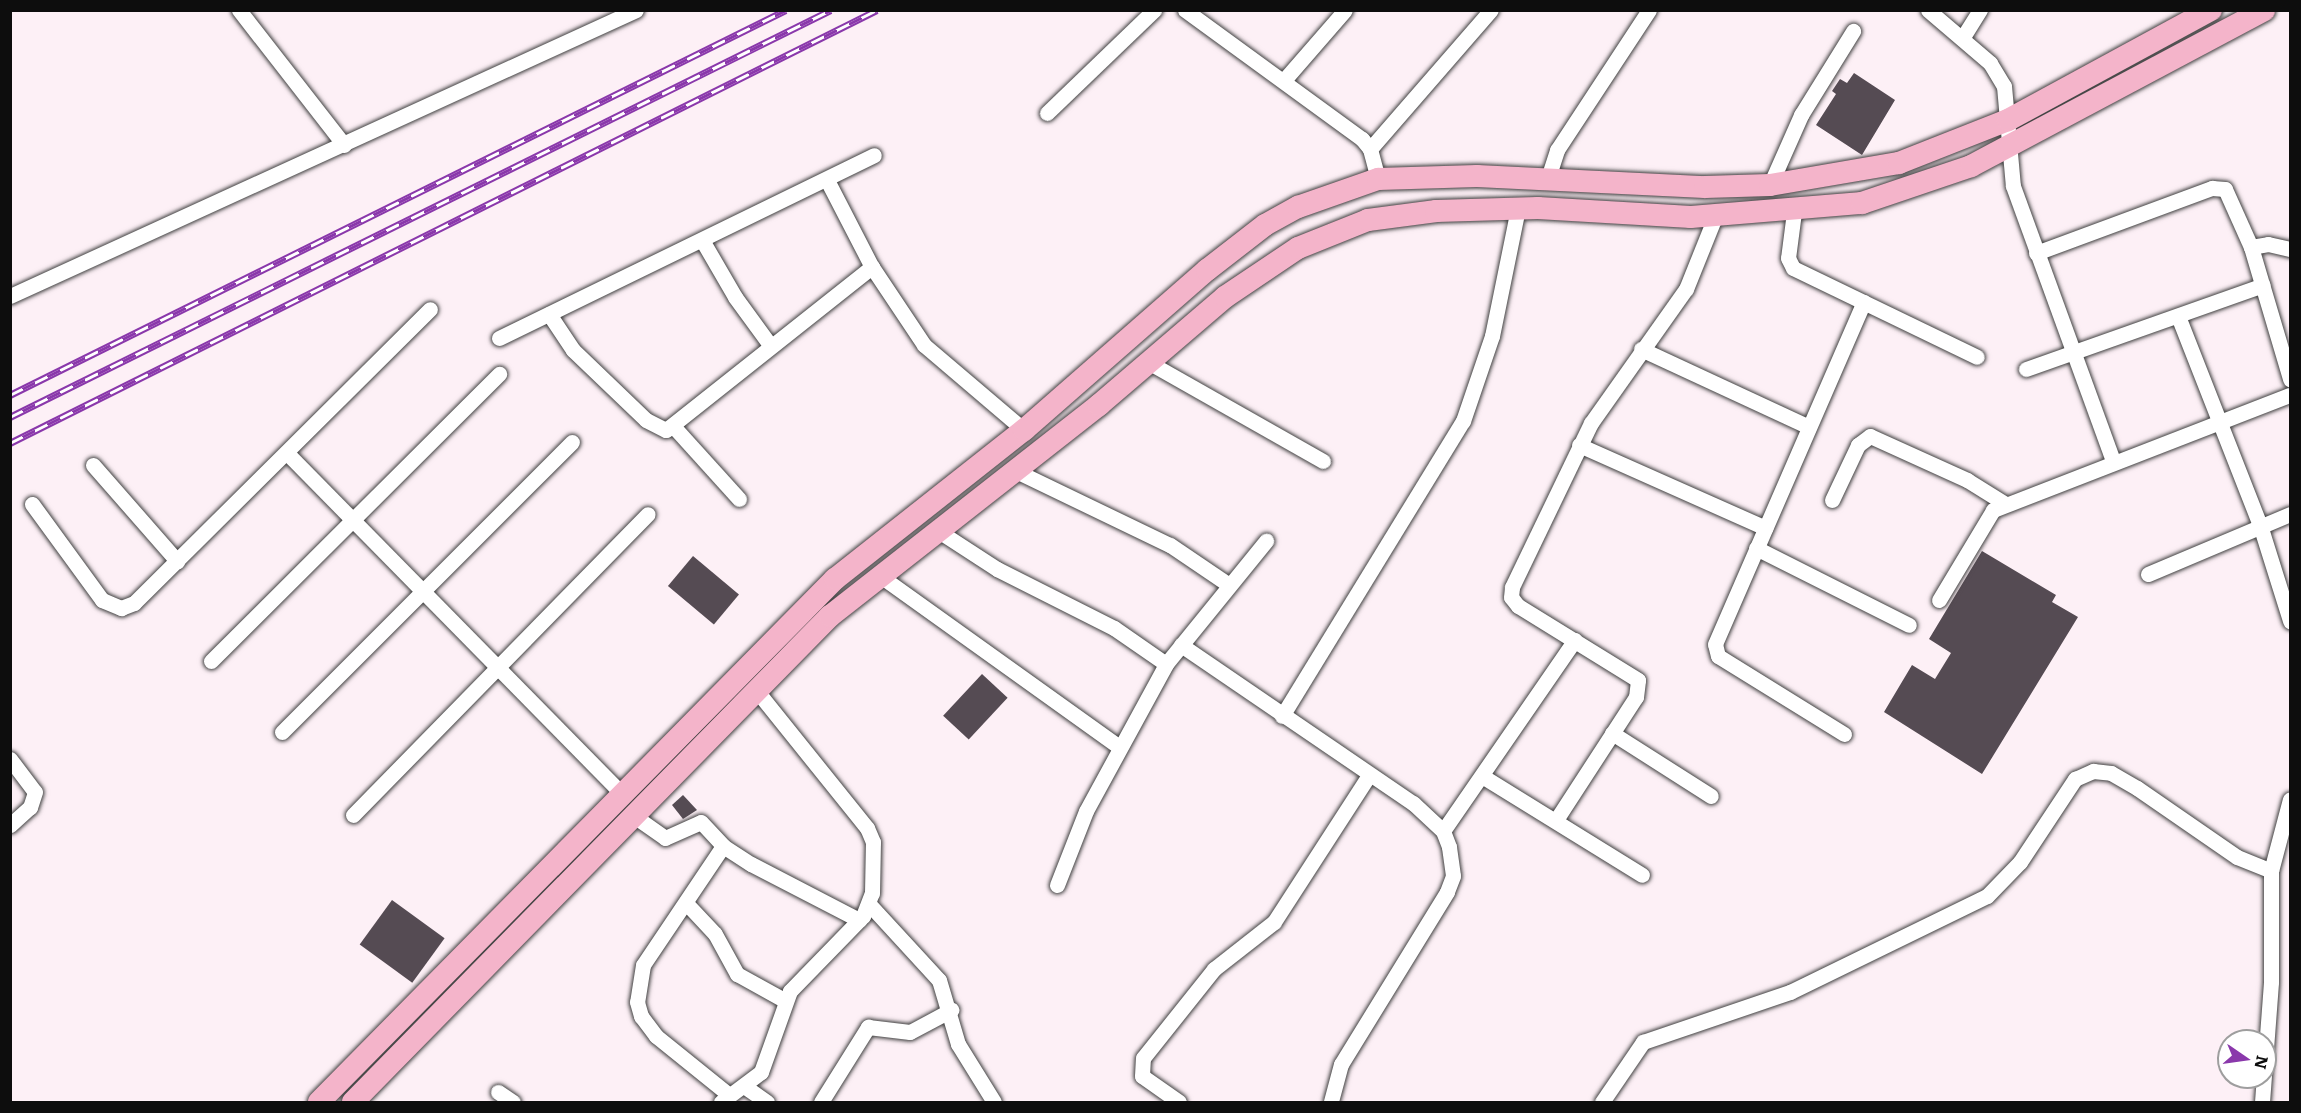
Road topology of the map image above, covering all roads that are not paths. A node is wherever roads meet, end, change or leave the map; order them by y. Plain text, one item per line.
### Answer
1 (239, 10) edge
2 (636, 10) edge
3 (1155, 10) edge
4 (1185, 10) edge
5 (1346, 10) edge
6 (1491, 10) edge
7 (1649, 10) edge
8 (1928, 10) edge
9 (1980, 10) edge
10 (2211, 10) edge
11 (2264, 10) edge
12 (1853, 31) dead end
13 (1963, 37) junction
14 (1285, 79) junction
15 (1047, 114) dead end
16 (2008, 120) junction
17 (344, 145) junction
18 (2008, 148) junction
19 (1370, 149) junction
20 (874, 155) dead end
21 (1378, 179) junction
22 (827, 180) junction
23 (1547, 181) junction
24 (1770, 185) junction
25 (1518, 208) junction
26 (1794, 212) junction
27 (1715, 217) junction
28 (702, 240) junction
29 (2251, 247) junction
30 (2290, 249) edge
31 (2036, 253) junction
32 (872, 267) junction
33 (2263, 285) junction
34 (10, 296) edge
35 (1864, 302) junction
36 (430, 309) dead end
37 (549, 314) junction
38 (2178, 316) junction
39 (499, 338) dead end
40 (770, 345) junction
41 (1641, 350) junction
42 (2074, 352) junction
43 (1977, 357) dead end
44 (1148, 362) junction
45 (2026, 369) dead end
46 (498, 374) dead end
47 (2290, 379) edge
48 (2290, 395) edge
49 (2220, 421) junction
50 (674, 427) junction
51 (1809, 427) junction
52 (1024, 430) junction
53 (572, 442) dead end
54 (1579, 445) junction
55 (287, 453) junction
56 (2113, 460) junction
57 (1323, 461) dead end
58 (93, 465) dead end
59 (1016, 471) junction
60 (740, 499) dead end
61 (1832, 500) dead end
62 (2004, 503) junction
63 (32, 504) dead end
64 (648, 514) dead end
65 (2290, 514) edge
66 (351, 520) junction
67 (2260, 525) junction
68 (1765, 528) junction
69 (937, 530) junction
70 (1266, 541) dead end
71 (1756, 548) junction
72 (177, 561) junction
73 (2148, 574) dead end
74 (879, 575) junction
75 (1229, 585) junction
76 (423, 593) junction
77 (1939, 600) dead end
78 (2290, 621) edge
79 (1909, 625) dead end
80 (1575, 640) junction
81 (1181, 645) junction
82 (211, 661) dead end
83 (1166, 664) junction
84 (497, 668) junction
85 (756, 690) junction
86 (1282, 716) junction
87 (282, 732) dead end
88 (1612, 733) junction
89 (1844, 734) dead end
90 (1118, 746) junction
91 (10, 759) edge
92 (642, 772) junction
93 (1369, 775) junction
94 (1482, 776) junction
95 (659, 790) junction
96 (621, 793) junction
97 (1711, 796) dead end
98 (2290, 799) edge
99 (353, 815) dead end
100 (634, 816) junction
101 (1556, 820) junction
102 (10, 825) edge
103 (1443, 831) junction
104 (723, 846) junction
105 (2271, 871) junction
106 (1642, 875) dead end
107 (1057, 885) dead end
108 (686, 903) junction
109 (869, 904) junction
110 (860, 920) junction
111 (784, 1000) junction
112 (951, 1010) junction
113 (744, 1086) junction
114 (498, 1092) dead end
115 (725, 1099) edge
116 (319, 1102) edge
117 (353, 1102) edge
118 (513, 1102) edge
119 (767, 1102) edge
120 (821, 1102) edge
121 (994, 1102) edge
122 (1179, 1102) edge
123 (1331, 1102) edge
124 (1602, 1102) edge
125 (2262, 1102) edge

1 - 17 street
2 - 17 street
3 - 15 street
4 - 14 street
5 - 14 street
6 - 19 street
7 - 23 street
8 - 13 street
9 - 13 street
10 - 16 main road
11 - 18 main road
12 - 24 street
13 - 16 street
14 - 19 street
16 - 18 street
16 - 24 main road
17 - 34 street
18 - 26 main road
18 - 31 street
19 - 21 street
20 - 22 street
21 - 23 main road
21 - 52 main road
22 - 28 street
22 - 32 street
23 - 24 main road
25 - 27 main road
25 - 44 main road
25 - 86 street
26 - 27 main road
26 - 35 street
27 - 41 street
28 - 37 street
28 - 40 street
29 - 30 street
29 - 31 street
29 - 33 street
31 - 42 street
32 - 40 street
32 - 52 street
33 - 38 street
33 - 47 street
35 - 43 street
35 - 51 street
36 - 55 street
37 - 39 street
37 - 50 street
38 - 42 street
38 - 49 street
40 - 50 street
41 - 51 street
41 - 54 street
42 - 45 street
42 - 56 street
44 - 57 street
44 - 59 main road
46 - 66 street
48 - 49 street
49 - 56 street
49 - 67 street
50 - 60 street
51 - 68 street
52 - 92 main road
53 - 76 street
54 - 68 street
54 - 80 street
55 - 66 street
55 - 72 street
56 - 62 street
58 - 72 street
59 - 69 main road
59 - 75 street
61 - 62 street
62 - 77 street
63 - 72 street
64 - 84 street
65 - 67 street
66 - 76 street
66 - 82 street
67 - 73 street
67 - 78 street
68 - 71 street
69 - 74 main road
69 - 83 street
70 - 75 street
71 - 79 street
71 - 89 street
74 - 85 main road
74 - 90 street
75 - 81 street
76 - 84 street
76 - 87 street
80 - 88 street
80 - 94 street
81 - 83 street
81 - 86 street
83 - 90 street
84 - 96 street
84 - 99 street
85 - 95 main road
85 - 109 street
86 - 93 street
88 - 97 street
88 - 101 street
90 - 107 street
91 - 102 street
92 - 95 main road
92 - 96 main road
93 - 103 street
93 - 122 street
94 - 101 street
94 - 103 street
95 - 100 main road
96 - 116 main road
98 - 105 street
100 - 104 street
100 - 117 main road
101 - 106 street
103 - 123 street
104 - 108 street
104 - 110 street
105 - 124 street
105 - 125 street
108 - 111 street
108 - 115 street
109 - 110 street
109 - 112 street
110 - 111 street
111 - 113 street
112 - 120 street
112 - 121 street
113 - 115 street
113 - 119 street
114 - 118 street

